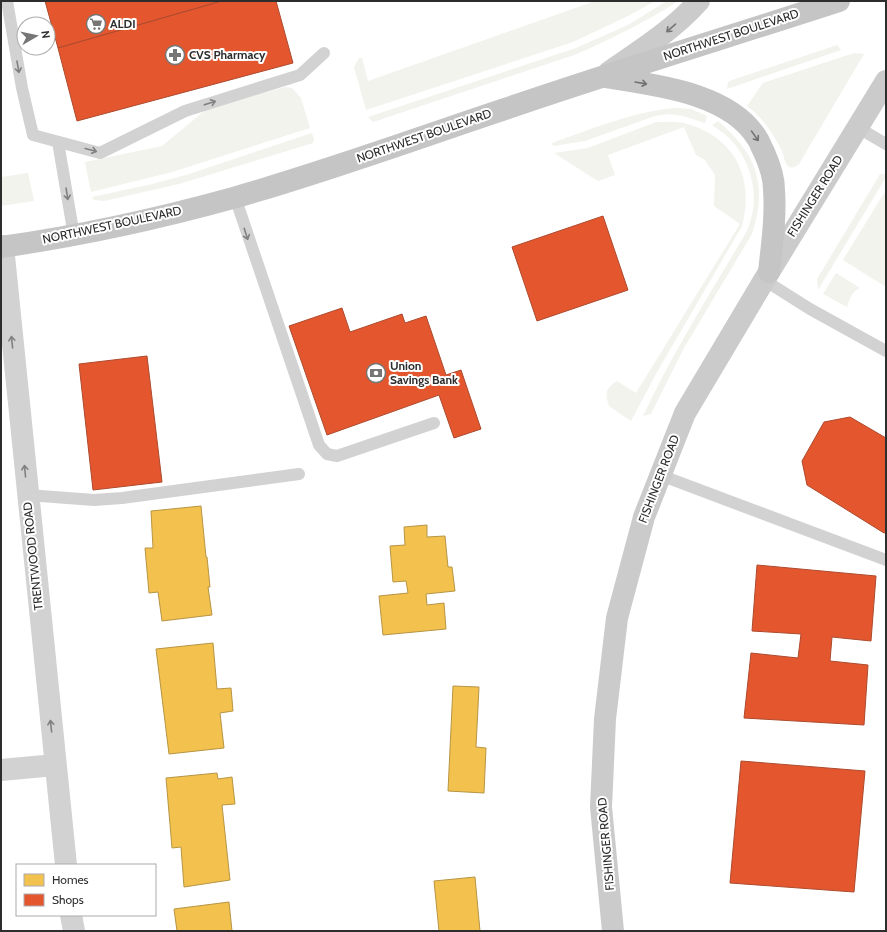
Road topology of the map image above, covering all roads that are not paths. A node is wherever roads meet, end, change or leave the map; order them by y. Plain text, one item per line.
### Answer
1 (7, 1) edge
2 (699, 1) edge
3 (840, 1) edge
4 (324, 53) dead end
5 (602, 76) junction
6 (886, 81) edge
7 (857, 127) junction
8 (58, 142) junction
9 (886, 144) edge
10 (235, 197) junction
11 (74, 236) junction
12 (2, 247) edge
13 (766, 276) junction
14 (886, 351) edge
15 (434, 423) dead end
16 (299, 474) dead end
17 (660, 475) junction
18 (27, 495) junction
19 (886, 560) edge
20 (55, 765) junction
21 (1, 770) edge
22 (66, 864) edge
23 (71, 916) edge
24 (74, 931) edge
25 (613, 931) edge

1 -> 8 lane
2 -> 5 main road
3 - 5 main road, NORTHWEST BOULEVARD
8 -> 4 lane
5 - 10 main road, NORTHWEST BOULEVARD
5 -> 13 main road
6 - 7 main road, FISHINGER ROAD
7 - 9 lane
7 - 13 main road, FISHINGER ROAD
8 -> 11 lane
10 - 11 main road, NORTHWEST BOULEVARD
10 -> 15 lane
11 - 12 main road, NORTHWEST BOULEVARD
18 -> 12 street, TRENTWOOD ROAD
13 - 14 lane
13 - 17 main road, FISHINGER ROAD
16 - 18 lane
17 - 19 lane
17 - 25 main road, FISHINGER ROAD
20 -> 18 street, TRENTWOOD ROAD
20 - 21 street
20 - 22 street, TRENTWOOD ROAD
23 - 24 street

